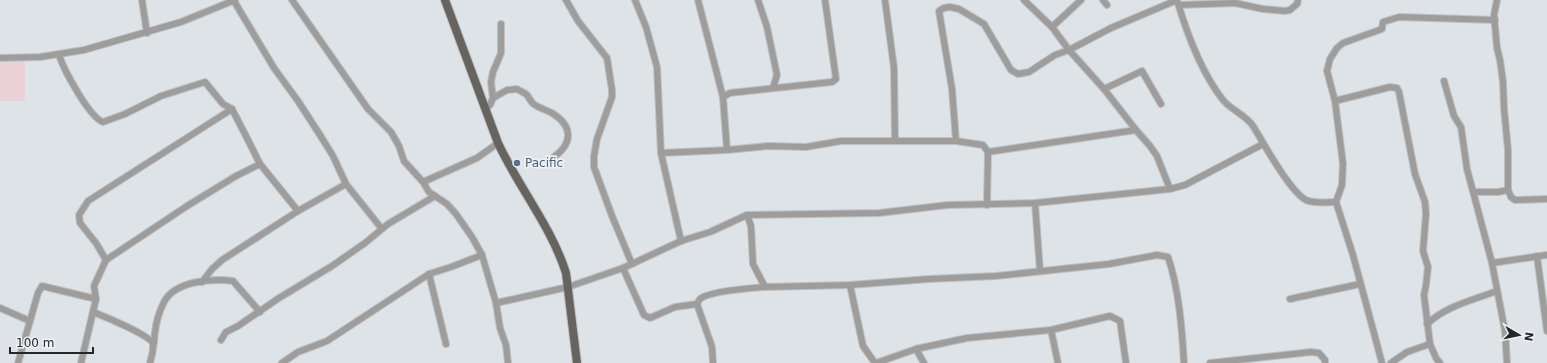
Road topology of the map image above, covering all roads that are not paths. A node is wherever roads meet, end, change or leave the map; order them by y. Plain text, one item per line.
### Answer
1 (142, 0) edge
2 (235, 0) edge
3 (292, 0) edge
4 (445, 0) edge
5 (566, 0) edge
6 (635, 0) edge
7 (698, 0) edge
8 (758, 0) edge
9 (825, 0) edge
10 (885, 0) edge
11 (1024, 0) edge
12 (1081, 0) edge
13 (1298, 0) edge
14 (1497, 0) edge
15 (1178, 2) edge
16 (1235, 2) edge
17 (1495, 20) junction
18 (501, 24) dead end
19 (1052, 28) junction
20 (147, 33) junction
21 (1069, 50) junction
22 (58, 55) junction
23 (0, 58) edge
24 (1444, 81) dead end
25 (773, 88) junction
26 (1104, 88) junction
27 (723, 97) junction
28 (493, 98) junction
29 (1335, 101) junction
30 (1161, 104) dead end
31 (232, 109) junction
32 (484, 109) junction
33 (1136, 130) junction
34 (895, 140) junction
35 (956, 141) junction
36 (498, 143) junction
37 (1263, 144) junction
38 (727, 150) junction
39 (988, 152) junction
40 (661, 153) junction
41 (554, 157) dead end
42 (260, 164) junction
43 (423, 182) junction
44 (346, 184) junction
45 (1170, 189) junction
46 (1508, 190) junction
47 (1474, 192) junction
48 (435, 196) junction
49 (1547, 199) edge
50 (1336, 202) junction
51 (1035, 203) junction
52 (988, 205) junction
53 (298, 212) junction
54 (747, 215) junction
55 (382, 229) junction
56 (681, 241) junction
57 (482, 255) junction
58 (1547, 255) edge
59 (1537, 256) junction
60 (106, 260) junction
61 (1492, 262) junction
62 (632, 264) junction
63 (623, 268) junction
64 (1040, 271) junction
65 (429, 274) junction
66 (202, 282) junction
67 (1360, 284) junction
68 (850, 285) junction
69 (568, 288) junction
70 (765, 288) junction
71 (1497, 291) junction
72 (96, 299) junction
73 (1290, 299) dead end
74 (496, 303) junction
75 (697, 304) junction
76 (0, 308) edge
77 (93, 312) junction
78 (260, 312) junction
79 (30, 321) junction
80 (1427, 324) junction
81 (1051, 330) junction
82 (1547, 331) edge
83 (221, 340) dead end
84 (446, 344) dead end
85 (1430, 344) junction
86 (153, 347) junction
87 (916, 349) junction
88 (18, 363) edge
89 (81, 363) edge
90 (150, 363) edge
91 (282, 363) edge
92 (508, 363) edge
93 (577, 363) edge
94 (713, 363) edge
95 (875, 363) edge
96 (924, 363) edge
97 (1058, 363) edge
98 (1126, 363) edge
99 (1184, 363) edge
100 (1210, 363) edge
101 (1325, 363) edge
102 (1382, 363) edge
103 (1391, 363) edge
104 (1440, 363) edge
105 (1507, 363) edge

1 - 20 street
2 - 20 street
2 - 44 street
3 - 43 street
4 - 32 main road
5 - 62 street
6 - 40 street
7 - 27 street
8 - 25 street
9 - 25 street
10 - 34 street
11 - 19 street
12 - 19 street
13 - 16 street
14 - 17 street
15 - 16 street
15 - 21 street
15 - 37 street
17 - 29 street
17 - 46 street
18 - 28 street
19 - 21 street
20 - 22 street
21 - 26 street
21 - 35 street
22 - 23 street
22 - 31 street
24 - 47 street
25 - 27 street
26 - 30 street
26 - 33 street
27 - 38 street
28 - 32 street
28 - 41 street
29 - 50 street
29 - 80 street
31 - 42 street
31 - 60 street
32 - 36 main road
33 - 39 street
33 - 45 street
34 - 35 street
34 - 38 street
35 - 39 street
36 - 43 street
36 - 69 main road
37 - 45 street
37 - 50 street
38 - 40 street
39 - 52 street
40 - 56 street
42 - 53 street
42 - 60 street
43 - 48 street
44 - 53 street
44 - 55 street
45 - 51 street
46 - 47 street
46 - 49 street
47 - 61 street
48 - 55 street
48 - 57 street
50 - 67 street
51 - 52 street
51 - 64 street
52 - 54 street
53 - 66 street
54 - 56 street
54 - 70 street
55 - 78 street
56 - 62 street
57 - 65 street
57 - 74 street
58 - 59 street
59 - 61 street
59 - 82 street
60 - 72 street
61 - 71 street
62 - 63 street
63 - 69 street
63 - 75 street
64 - 68 street
64 - 99 street
65 - 84 street
65 - 91 street
66 - 78 street
66 - 86 street
67 - 73 street
67 - 102 street
68 - 70 street
68 - 95 street
69 - 74 street
69 - 93 main road
70 - 75 street
71 - 80 street
71 - 105 street
72 - 77 street
72 - 79 street
74 - 92 street
75 - 94 street
76 - 79 street
77 - 86 street
77 - 89 street
78 - 83 street
79 - 88 street
80 - 85 street
81 - 87 street
81 - 97 street
81 - 98 street
85 - 103 street
85 - 104 street
86 - 90 street
87 - 95 street
87 - 96 street
100 - 101 street

